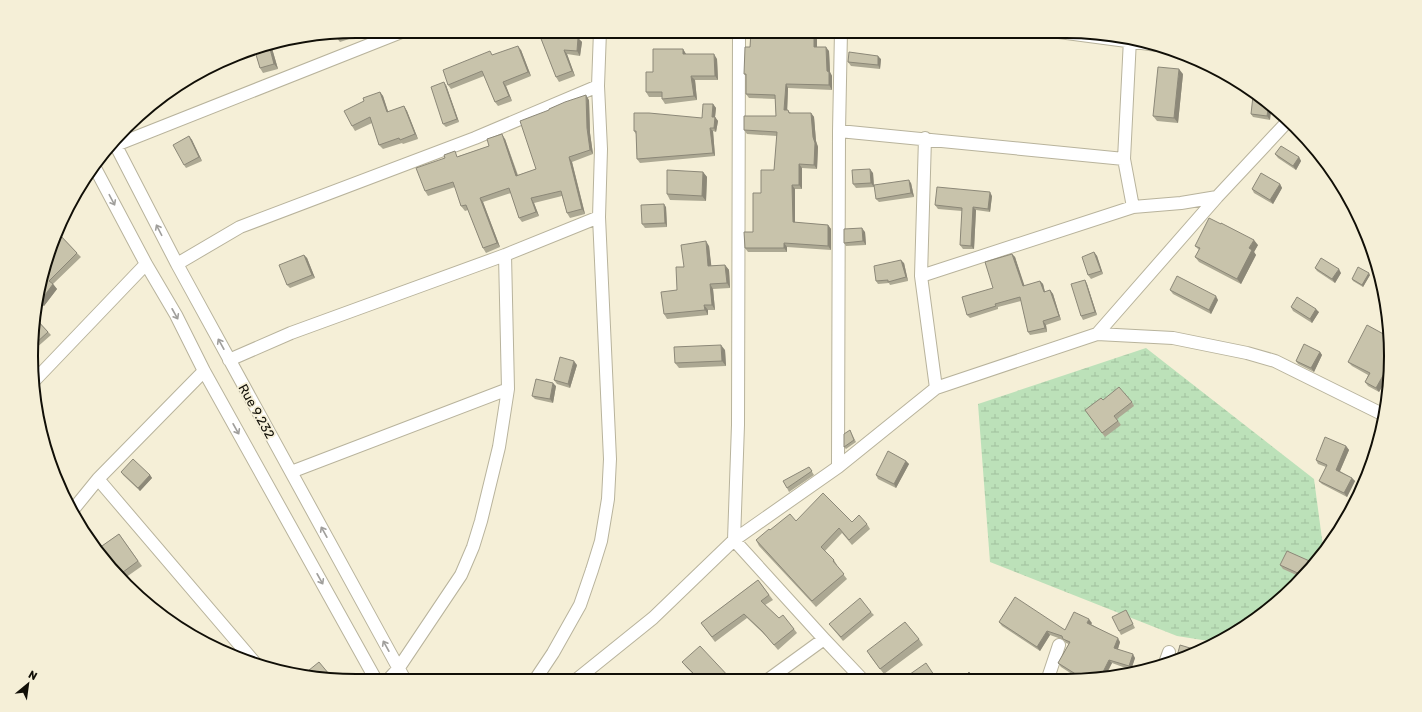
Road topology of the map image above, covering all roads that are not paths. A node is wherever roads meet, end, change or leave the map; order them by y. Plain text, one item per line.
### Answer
1 (386, 38) edge
2 (600, 38) edge
3 (739, 38) edge
4 (841, 38) edge
5 (1130, 44) edge
6 (598, 86) junction
7 (1284, 125) edge
8 (839, 131) junction
9 (925, 138) junction
10 (123, 140) edge
11 (117, 146) edge
12 (1124, 159) junction
13 (97, 172) edge
14 (1217, 197) junction
15 (1133, 207) junction
16 (599, 217) junction
17 (505, 255) junction
18 (146, 264) junction
19 (177, 264) junction
20 (922, 276) junction
21 (1097, 334) junction
22 (229, 360) junction
23 (204, 371) junction
24 (39, 376) edge
25 (936, 388) junction
26 (508, 389) junction
27 (1379, 412) edge
28 (838, 467) junction
29 (291, 472) junction
30 (98, 479) junction
31 (76, 506) edge
32 (734, 540) junction
33 (824, 639) junction
34 (1059, 645) dead end
35 (248, 655) edge
36 (398, 669) junction
37 (373, 674) edge
38 (393, 674) edge
39 (401, 674) edge
40 (539, 674) edge
41 (584, 674) edge
42 (776, 674) edge
43 (857, 674) edge
44 (1049, 674) edge

1 - 10 street
2 - 6 street
3 - 32 street
4 - 8 street
5 - 12 street
6 - 16 street
6 - 19 street
7 - 14 street
8 - 9 street
8 - 28 street
9 - 12 street
9 - 20 street
19 -> 11 street, Rue 9.232
12 - 15 street
13 -> 18 street, Rue 9.232
14 - 15 street
14 - 21 street
15 - 20 street
16 - 17 street
16 - 40 street
17 - 22 street
17 - 26 street
18 -> 23 street, Rue 9.232
18 - 24 street
22 -> 19 street, Rue 9.232
20 - 25 street
21 - 25 street
21 - 27 street
22 - 29 street, Rue 9.232
23 - 30 street
23 -> 37 street, Rue 9.232
25 - 28 street
26 - 29 street
26 - 36 street
28 - 32 street
36 -> 29 street, Rue 9.232
30 - 31 street
30 - 35 street
32 - 33 street
32 - 41 street
33 - 42 street
33 - 43 street
34 - 44 street
36 - 38 street
36 - 39 street, Rue 9.232

